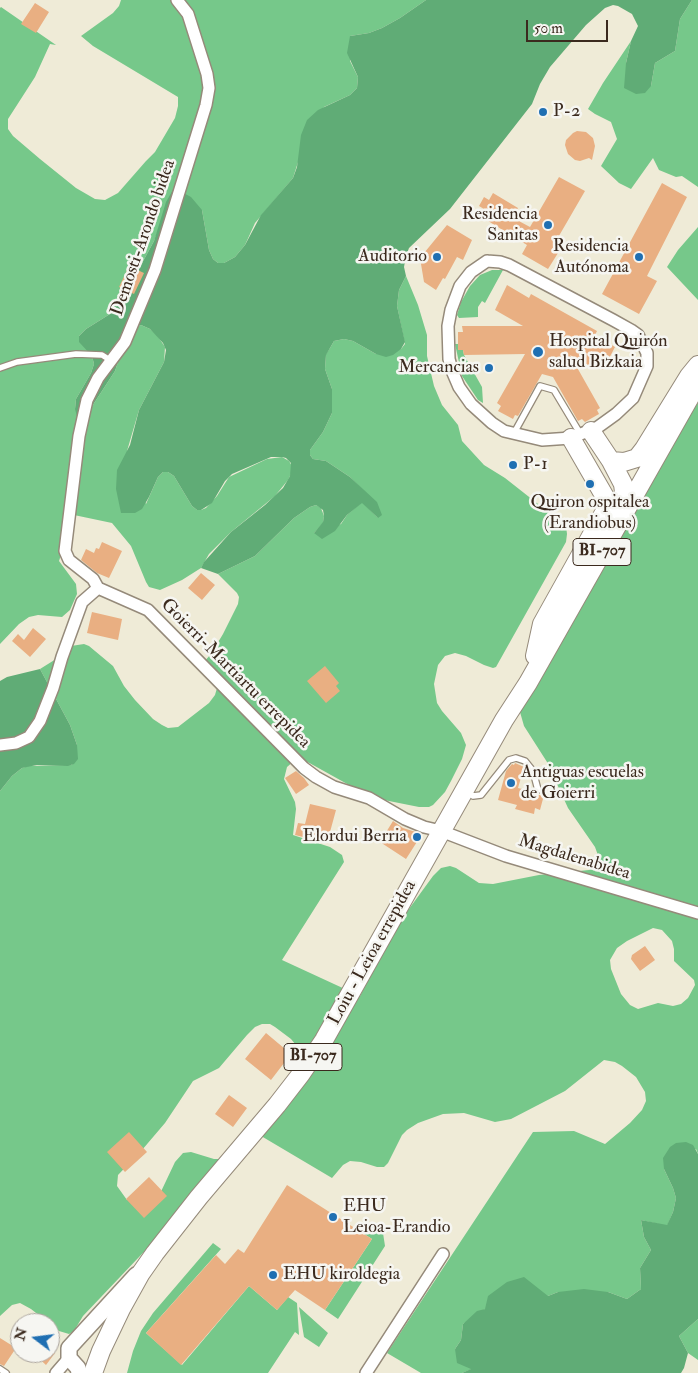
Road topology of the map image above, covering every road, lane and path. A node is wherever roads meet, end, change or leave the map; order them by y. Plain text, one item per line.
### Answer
1 (177, 0) edge
2 (110, 360) junction
3 (698, 365) edge
4 (0, 368) edge
5 (698, 372) edge
6 (698, 383) edge
7 (514, 434) junction
8 (581, 435) junction
9 (608, 457) junction
10 (584, 462) junction
11 (625, 491) junction
12 (98, 588) junction
13 (575, 600) junction
14 (535, 656) junction
15 (504, 720) junction
16 (0, 745) edge
17 (464, 790) junction
18 (538, 790) dead end
19 (441, 831) junction
20 (698, 913) edge
21 (155, 1253) junction
22 (443, 1254) dead end
23 (69, 1358) junction
24 (0, 1369) edge
25 (6, 1373) edge
26 (56, 1373) edge
27 (79, 1373) edge
28 (93, 1373) edge
29 (366, 1373) edge

1 - 2 street, Demosti-Arondo bidea
2 - 4 lane
2 - 12 street, Demosti-Arondo bidea
3 - 9 main road
5 - 11 main road, Loiu - Leioa errepidea / BI-707
6 - 13 main road, Loiu - Leioa errepidea / BI-707
7 - 8 street
7 - 8 lane
7 - 8 street
8 - 9 main road
8 - 10 main road
9 - 10 main road
9 - 11 main road
10 - 14 main road
11 - 13 main road
11 - 14 main road, Loiu - Leioa errepidea / BI-707
12 - 16 street
12 - 19 street, Goierri-Martiartu errepidea
13 - 15 main road, Loiu - Leioa errepidea / BI-707
14 - 15 main road, Loiu - Leioa errepidea / BI-707
15 - 17 main road, Loiu - Leioa errepidea / BI-707
17 - 18 lane
17 - 19 main road, Loiu - Leioa errepidea / BI-707
19 - 20 street, Magdalenabidea
19 - 21 main road, Loiu - Leioa errepidea / BI-707
21 - 23 main road
21 - 28 main road, Loiu - Leioa errepidea / BI-707
22 - 29 street
23 - 26 street
23 - 27 main road
24 - 25 lane

